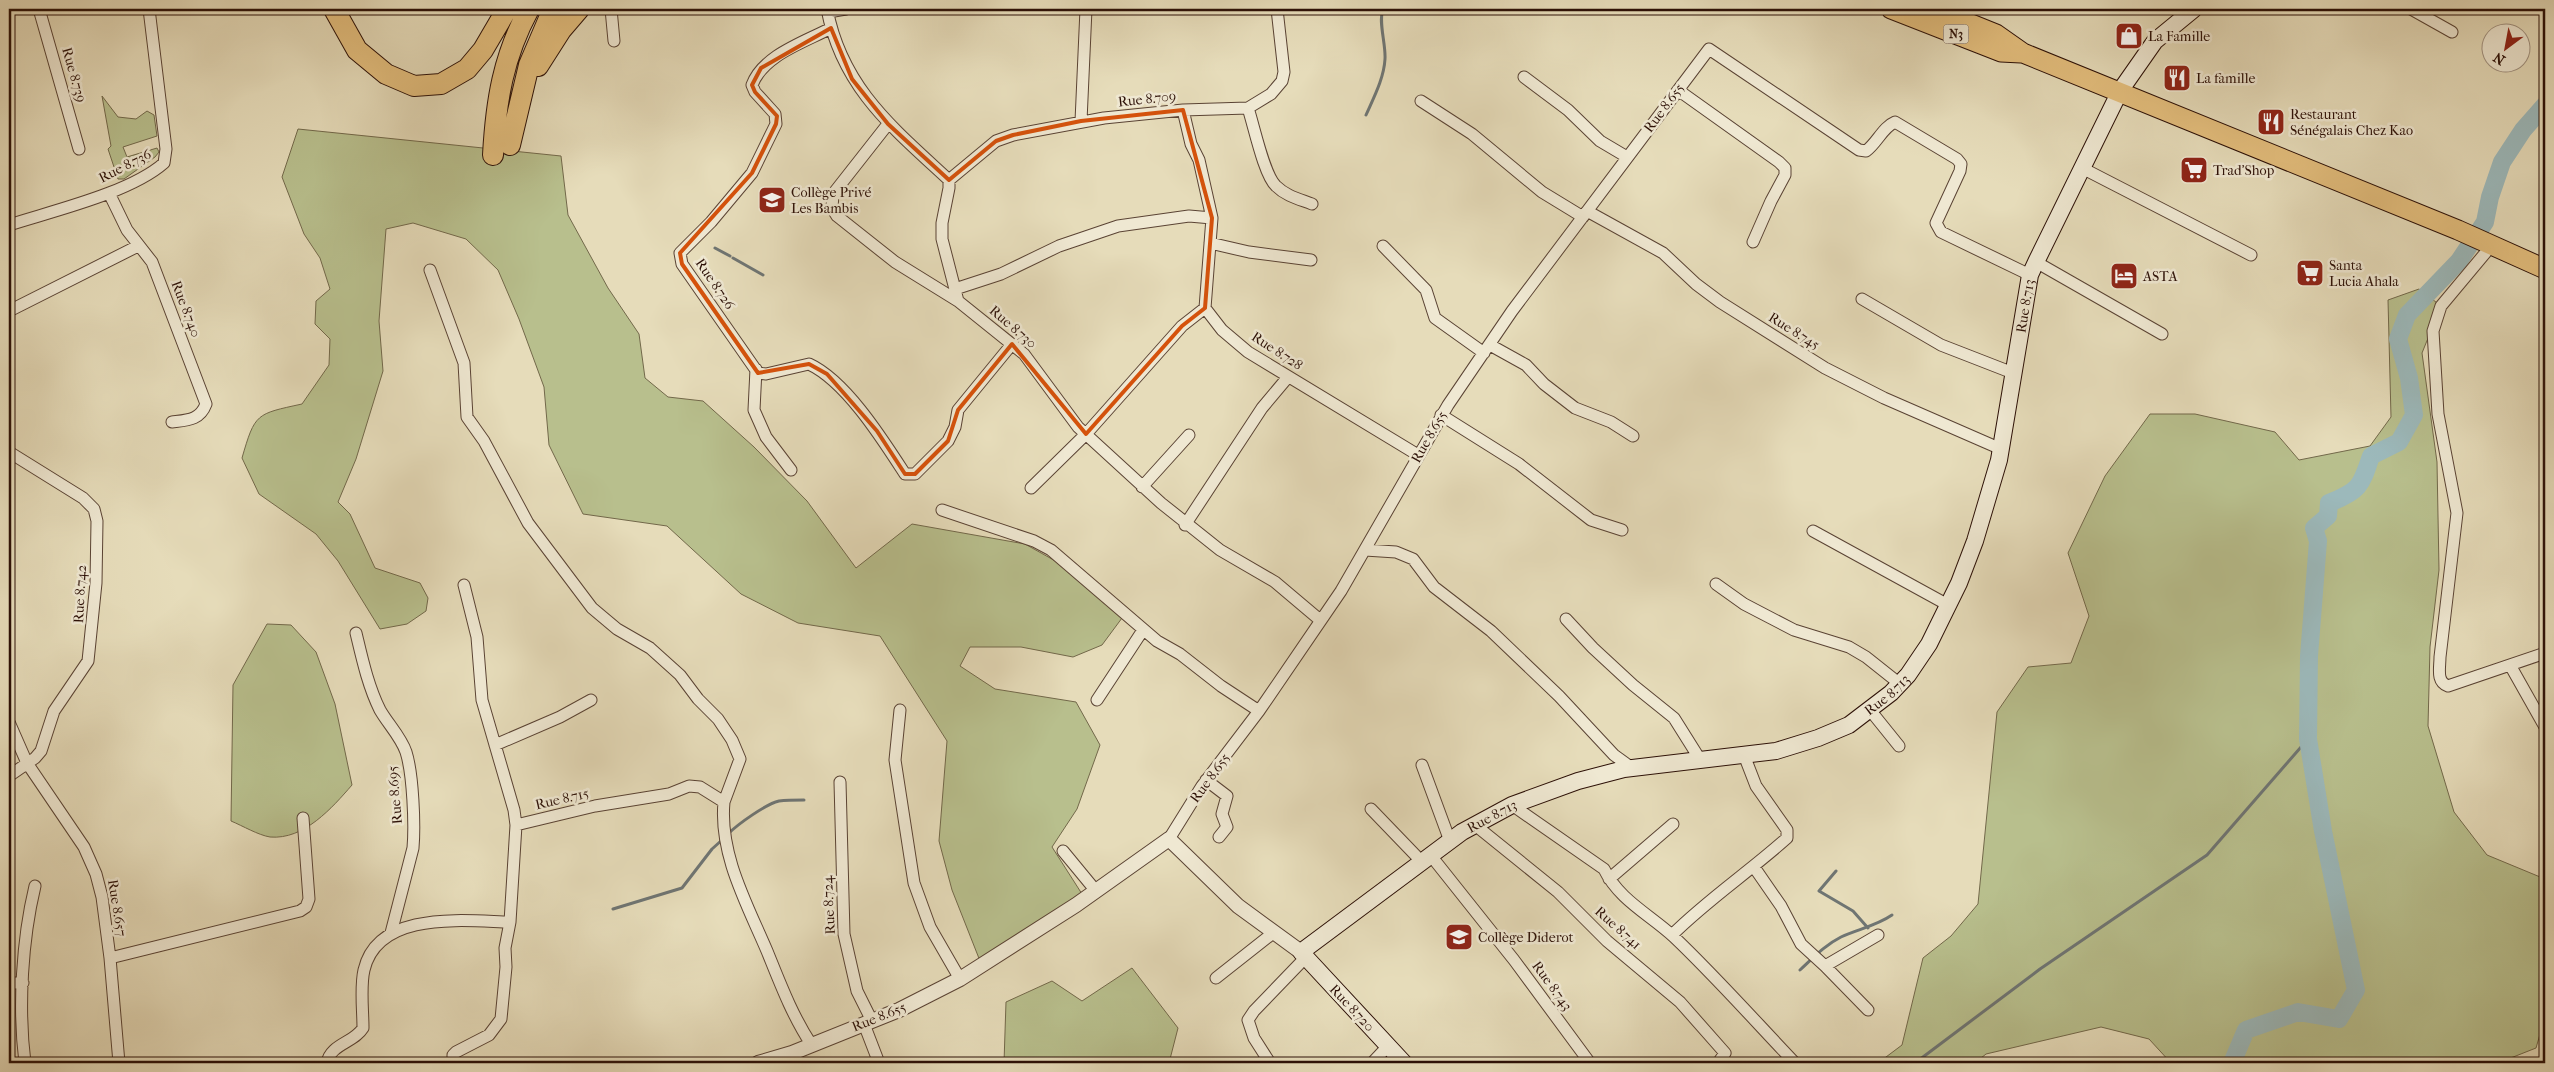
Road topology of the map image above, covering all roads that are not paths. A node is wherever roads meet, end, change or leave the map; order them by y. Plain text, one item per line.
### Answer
1 (39, 9) edge
2 (149, 9) edge
3 (334, 9) edge
4 (507, 9) edge
5 (514, 9) edge
6 (529, 9) edge
7 (553, 9) edge
8 (579, 9) edge
9 (611, 9) edge
10 (846, 9) edge
11 (1086, 9) edge
12 (1277, 9) edge
13 (1891, 9) edge
14 (1934, 9) edge
15 (2194, 9) edge
16 (2411, 9) edge
17 (828, 10) edge
18 (831, 28) junction
19 (2452, 32) dead end
20 (614, 41) dead end
21 (2023, 53) junction
22 (1524, 76) dead end
23 (1678, 90) junction
24 (2120, 91) junction
25 (520, 98) junction
26 (1422, 101) dead end
27 (1248, 108) junction
28 (1183, 110) junction
29 (1082, 121) junction
30 (888, 124) junction
31 (80, 149) dead end
32 (502, 150) junction
33 (1627, 157) junction
34 (2082, 168) junction
35 (949, 180) junction
36 (109, 193) junction
37 (1312, 204) dead end
38 (1585, 214) junction
39 (1212, 218) junction
40 (9, 225) edge
41 (1753, 242) dead end
42 (1210, 243) junction
43 (2492, 245) junction
44 (138, 246) junction
45 (1383, 246) dead end
46 (2251, 255) dead end
47 (1311, 260) dead end
48 (2033, 268) junction
49 (2545, 269) edge
50 (430, 270) dead end
51 (954, 289) junction
52 (1862, 299) dead end
53 (958, 301) junction
54 (1205, 308) junction
55 (9, 311) edge
56 (2162, 334) dead end
57 (1012, 344) junction
58 (1487, 349) junction
59 (756, 369) junction
60 (2013, 373) junction
61 (1288, 377) junction
62 (1441, 415) junction
63 (172, 422) dead end
64 (1086, 434) junction
65 (1189, 435) dead end
66 (1633, 436) dead end
67 (2001, 449) junction
68 (9, 452) edge
69 (1418, 455) junction
70 (791, 470) dead end
71 (1142, 486) junction
72 (1031, 488) dead end
73 (942, 510) dead end
74 (1185, 524) junction
75 (1622, 530) dead end
76 (1813, 531) dead end
77 (1365, 550) junction
78 (1716, 584) dead end
79 (464, 585) dead end
80 (1948, 605) junction
81 (1566, 619) dead end
82 (1320, 620) junction
83 (1143, 630) junction
84 (356, 633) dead end
85 (2545, 653) edge
86 (2510, 665) junction
87 (1900, 684) junction
88 (591, 700) dead end
89 (1097, 700) dead end
90 (900, 710) dead end
91 (1870, 710) junction
92 (1259, 711) junction
93 (9, 722) edge
94 (2545, 727) edge
95 (495, 745) junction
96 (13, 746) edge
97 (1899, 746) dead end
98 (1744, 756) junction
99 (1701, 760) junction
100 (27, 762) junction
101 (1422, 765) dead end
102 (1632, 768) junction
103 (9, 776) edge
104 (1206, 780) junction
105 (840, 782) dead end
106 (724, 802) junction
107 (1512, 805) junction
108 (1371, 809) dead end
109 (303, 818) dead end
110 (1673, 824) dead end
111 (1475, 825) junction
112 (516, 826) junction
113 (1219, 837) dead end
114 (1168, 839) junction
115 (1450, 841) junction
116 (1063, 852) dead end
117 (1427, 860) junction
118 (1754, 868) junction
119 (1609, 879) junction
120 (35, 886) dead end
121 (1096, 891) junction
122 (510, 922) junction
123 (391, 933) junction
124 (1273, 933) junction
125 (1672, 935) junction
126 (1878, 935) dead end
127 (1303, 955) junction
128 (110, 958) junction
129 (1825, 966) junction
130 (1216, 978) dead end
131 (960, 979) junction
132 (9, 983) edge
133 (23, 983) junction
134 (1868, 1010) dead end
135 (868, 1022) junction
136 (811, 1044) junction
137 (1388, 1046) junction
138 (794, 1058) edge
139 (25, 1063) edge
140 (119, 1063) edge
141 (326, 1063) edge
142 (453, 1063) edge
143 (758, 1063) edge
144 (879, 1063) edge
145 (1270, 1063) edge
146 (1372, 1063) edge
147 (1404, 1063) edge
148 (1590, 1063) edge
149 (1718, 1063) edge
150 (1795, 1063) edge

1 - 31 street, Rue 8.739
2 - 36 street, Rue 8.736
3 - 4 highway
5 - 32 highway
6 - 32 highway
7 - 25 highway
8 - 25 highway
9 - 20 street
10 - 17 street
11 - 29 street
12 - 27 street
13 - 21 highway, N3
14 - 21 highway, N3
15 - 24 main road, Rue 8.713
16 - 19 street
17 - 18 street
18 - 30 street
18 - 59 street, Rue 8.726
21 - 24 highway, N3
22 - 33 street
23 - 33 street, Rue 8.655
23 - 41 street
23 - 48 street, Rue 8.655
24 - 34 main road, Rue 8.713
24 - 43 highway, N3
25 - 32 highway
26 - 38 street, Rue 8.745
27 - 28 street, Rue 8.709
27 - 37 street
28 - 29 street, Rue 8.709
28 - 39 street
29 - 35 street, Rue 8.709
30 - 35 street
30 - 53 street, Rue 8.730
33 - 38 street, Rue 8.655
34 - 46 street
34 - 48 main road, Rue 8.713
35 - 51 street
36 - 40 street, Rue 8.736
36 - 44 street, Rue 8.740
38 - 58 street, Rue 8.655
38 - 67 street, Rue 8.745
39 - 42 street
39 - 51 street
42 - 47 street
42 - 54 street
43 - 49 highway, N3
43 - 86 street
44 - 55 street
44 - 63 street, Rue 8.740
45 - 58 street
48 - 56 street
48 - 60 main road, Rue 8.713
50 - 106 street
51 - 53 street
52 - 60 street
53 - 57 street, Rue 8.730
54 - 61 street, Rue 8.728
54 - 64 street
57 - 59 street
57 - 64 street, Rue 8.730
58 - 62 street, Rue 8.655
58 - 66 street
59 - 70 street
60 - 67 main road, Rue 8.713
61 - 69 street, Rue 8.728
61 - 74 street
62 - 69 street, Rue 8.655
62 - 75 street
64 - 71 street, Rue 8.730
64 - 72 street
65 - 71 street
67 - 80 main road, Rue 8.713
68 - 100 street, Rue 8.742
69 - 77 street, Rue 8.655
71 - 74 street, Rue 8.730
73 - 83 street
74 - 82 street, Rue 8.730
76 - 80 street
77 - 82 street, Rue 8.655
77 - 102 street
78 - 87 street
79 - 95 street
80 - 87 main road, Rue 8.713
81 - 99 street
82 - 92 street, Rue 8.655
83 - 89 street
83 - 92 street
84 - 123 street, Rue 8.695
85 - 86 street
86 - 94 street
87 - 91 main road, Rue 8.713
88 - 95 street
90 - 131 street
91 - 97 street
91 - 98 main road, Rue 8.713
92 - 104 street, Rue 8.655
93 - 96 street, Rue 8.657
95 - 112 street
96 - 100 street, Rue 8.657
98 - 99 main road, Rue 8.713
98 - 118 street
99 - 102 main road, Rue 8.713
100 - 103 street, Rue 8.742
100 - 128 street, Rue 8.657
101 - 115 street
102 - 107 main road, Rue 8.713
104 - 113 street
104 - 114 street, Rue 8.655
105 - 135 street, Rue 8.724
106 - 112 street, Rue 8.715
106 - 136 street
107 - 111 main road, Rue 8.713
107 - 119 street
108 - 117 street, Rue 8.743
109 - 128 street
110 - 119 street
111 - 115 main road, Rue 8.713
111 - 149 street, Rue 8.741
112 - 122 street
114 - 121 street, Rue 8.655
114 - 124 street
115 - 117 main road, Rue 8.713
116 - 121 street
117 - 127 main road, Rue 8.713
117 - 148 street, Rue 8.743
118 - 125 street
118 - 129 street
119 - 125 street
120 - 133 street
121 - 131 street, Rue 8.655
122 - 123 street
122 - 142 street
123 - 141 street
124 - 127 street
124 - 130 street
125 - 150 street
126 - 129 street
127 - 137 main road, Rue 8.720
127 - 145 street
128 - 140 street, Rue 8.657
129 - 134 street
131 - 135 street, Rue 8.655
132 - 133 street
133 - 139 street
135 - 136 street, Rue 8.655
135 - 144 street, Rue 8.724
136 - 138 street, Rue 8.655
137 - 146 street
137 - 147 main road, Rue 8.720
138 - 143 street, Rue 8.655

